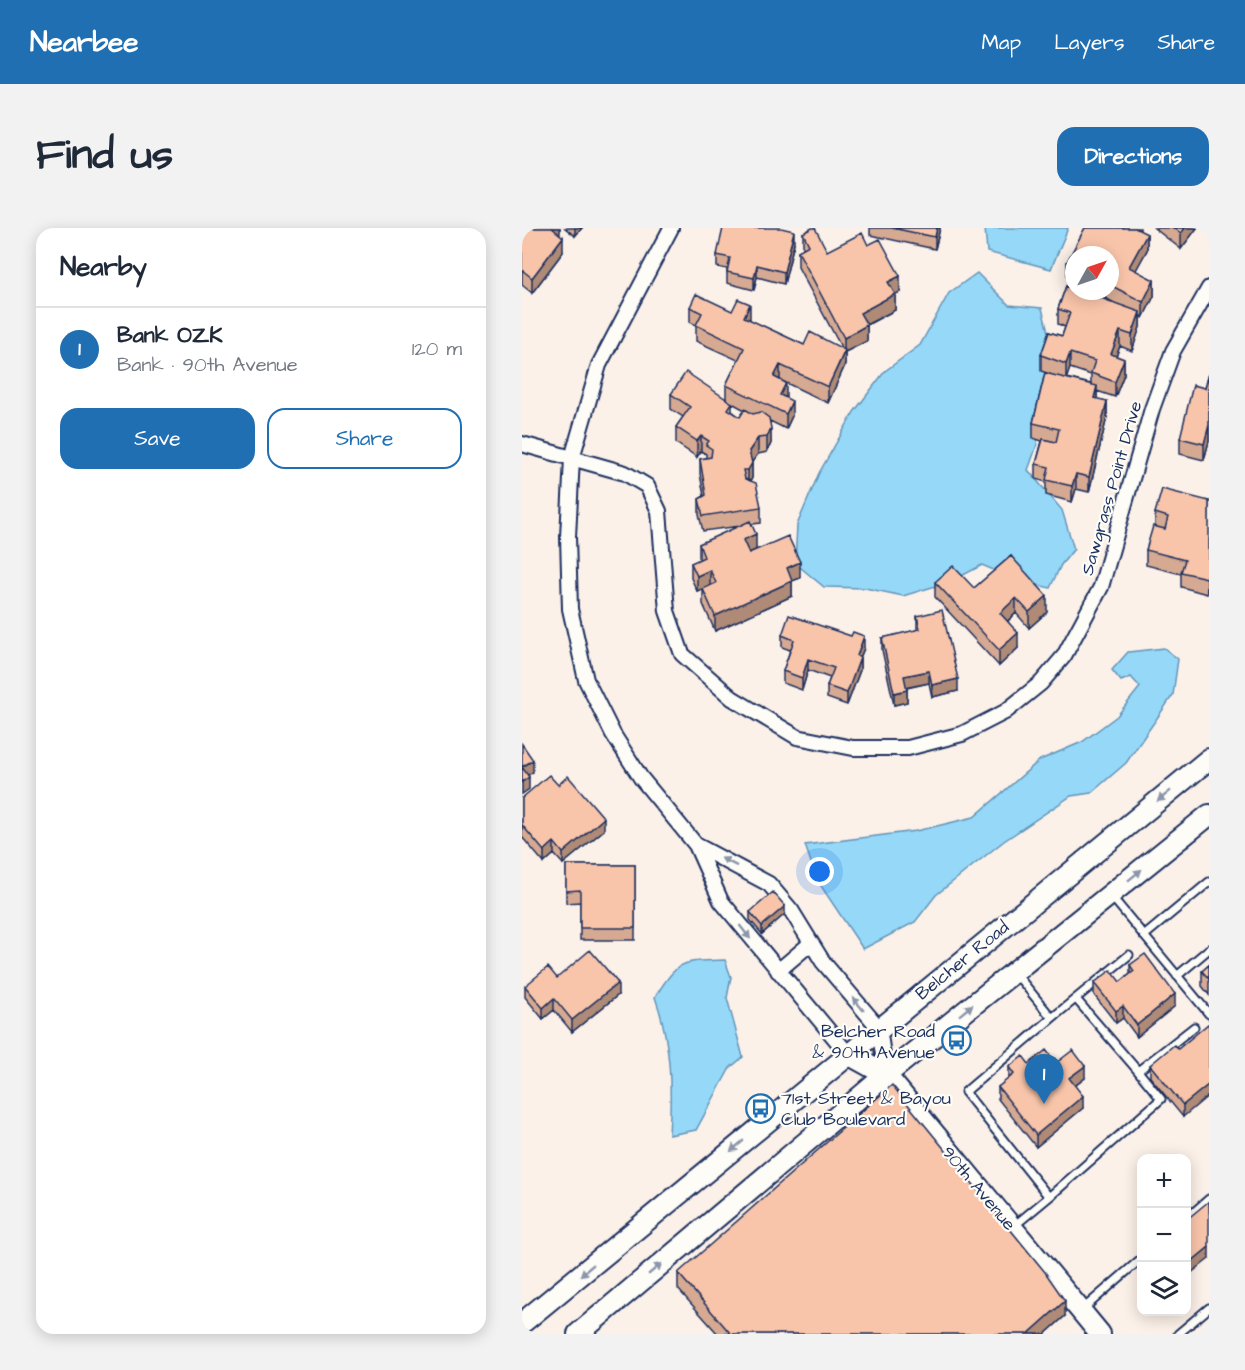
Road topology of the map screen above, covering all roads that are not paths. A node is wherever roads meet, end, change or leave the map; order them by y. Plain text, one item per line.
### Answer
1 (671, 228) edge
2 (1209, 288) edge
3 (522, 444) edge
4 (572, 458) junction
5 (1209, 759) edge
6 (1209, 815) edge
7 (696, 845) junction
8 (1209, 882) edge
9 (1110, 895) junction
10 (1144, 936) junction
11 (811, 943) junction
12 (1209, 949) edge
13 (1129, 955) dead end
14 (778, 971) junction
15 (1014, 972) junction
16 (1177, 976) junction
17 (1076, 999) junction
18 (1209, 1014) edge
19 (1052, 1018) junction
20 (1194, 1027) dead end
21 (879, 1028) junction
22 (848, 1054) junction
23 (1138, 1071) junction
24 (886, 1075) junction
25 (1049, 1197) junction
26 (1209, 1199) edge
27 (1191, 1215) edge
28 (1011, 1227) junction
29 (1137, 1261) edge
30 (1071, 1303) junction
31 (1209, 1308) edge
32 (522, 1323) edge
33 (578, 1334) edge
34 (1100, 1334) edge
35 (1178, 1334) edge

1 - 4 street
2 - 4 street, Sawgrass Point Drive
3 - 4 street, Sawgrass Point Drive
4 - 7 street
5 -> 21 main road, Belcher Road
9 -> 6 main road
11 -> 7 street
7 -> 14 street
8 - 10 lane
9 - 10 lane
9 - 15 main road
10 - 16 lane
11 - 14 street
21 -> 11 street
12 - 16 lane
13 - 17 lane
14 - 22 street
15 - 19 lane
24 -> 15 main road
16 - 18 lane
17 - 19 lane
17 - 23 lane
19 - 25 lane
20 - 23 lane
21 - 22 main road, Belcher Road
21 - 24 street
22 - 24 main road, 90th Avenue
22 -> 32 main road, Belcher Road
23 - 25 lane
24 - 28 main road, 90th Avenue
33 -> 24 main road
25 - 28 lane
26 - 27 lane
28 - 30 main road, 90th Avenue
29 - 30 lane
30 - 34 main road, 90th Avenue
31 - 35 lane

